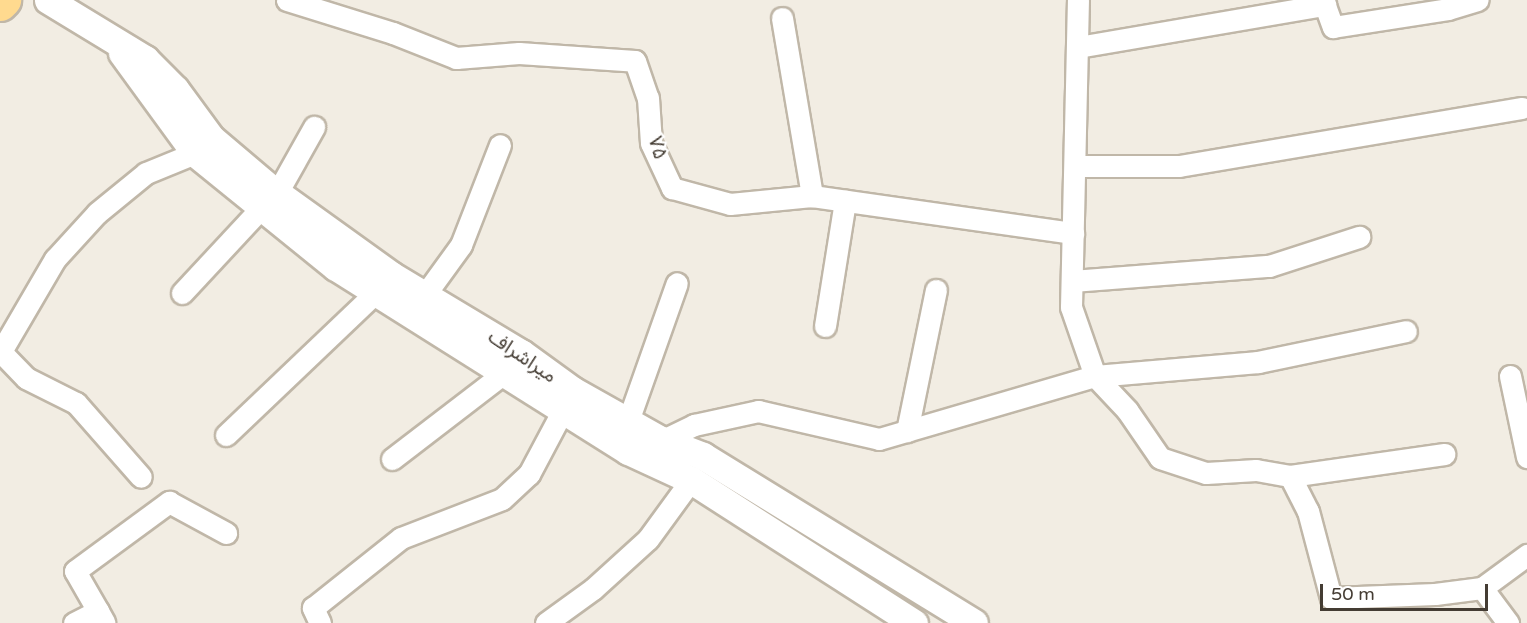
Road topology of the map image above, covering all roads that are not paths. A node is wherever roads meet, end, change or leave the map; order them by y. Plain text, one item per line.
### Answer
1 (4, 0) edge
2 (48, 0) edge
3 (287, 0) edge
4 (1078, 0) edge
5 (1478, 0) edge
6 (1324, 3) edge
7 (0, 4) edge
8 (782, 18) dead end
9 (111, 37) junction
10 (1078, 47) junction
11 (1522, 108) dead end
12 (314, 128) dead end
13 (500, 145) dead end
14 (195, 153) junction
15 (1075, 166) junction
16 (812, 196) junction
17 (270, 200) junction
18 (845, 201) junction
19 (1073, 233) junction
20 (1359, 237) dead end
21 (1072, 281) junction
22 (677, 283) dead end
23 (936, 290) dead end
24 (376, 292) junction
25 (182, 293) dead end
26 (424, 296) junction
27 (825, 326) dead end
28 (1406, 331) dead end
29 (0, 352) edge
30 (504, 373) junction
31 (1095, 376) junction
32 (1510, 376) dead end
33 (563, 410) junction
34 (628, 421) junction
35 (907, 431) junction
36 (226, 435) dead end
37 (650, 448) junction
38 (1444, 454) dead end
39 (1527, 457) edge
40 (392, 459) dead end
41 (1290, 476) junction
42 (141, 477) dead end
43 (691, 480) junction
44 (226, 533) dead end
45 (1527, 555) edge
46 (1482, 588) junction
47 (101, 617) edge
48 (74, 623) edge
49 (320, 623) edge
50 (546, 623) edge
51 (914, 623) edge
52 (974, 623) edge
53 (1508, 623) edge

1 - 7 main road
2 - 9 street, میراشراف
3 - 16 street, ۷۵
4 - 10 street
5 - 6 street
6 - 10 street
8 - 16 street
9 - 14 street, میراشراف
9 - 17 street, میراشراف
10 - 15 street
11 - 15 street
12 - 17 street
13 - 26 street
14 - 17 street, میراشراف
14 - 29 street
15 - 19 street
16 - 18 street, ۷۵
17 - 24 street, میراشراف
17 - 25 street
17 - 26 street, میراشراف
18 - 19 street, ۷۵
18 - 27 street
19 - 21 street
20 - 21 street
21 - 31 street
22 - 34 street
23 - 35 street
24 - 30 street, میراشراف
24 - 36 street
26 - 34 street, میراشراف
28 - 31 street
29 - 42 street
30 - 33 street, میراشراف
30 - 40 street
31 - 35 street
31 - 41 street
32 - 39 street
33 - 37 street, میراشراف
33 - 49 street
34 - 37 street, میراشراف
35 - 37 street
37 - 43 street, میراشراف
37 - 52 street, میراشراف
38 - 41 street
41 - 46 street
43 - 50 street
43 - 51 street, میراشراف
44 - 47 street
45 - 46 street
46 - 53 street
47 - 48 street

